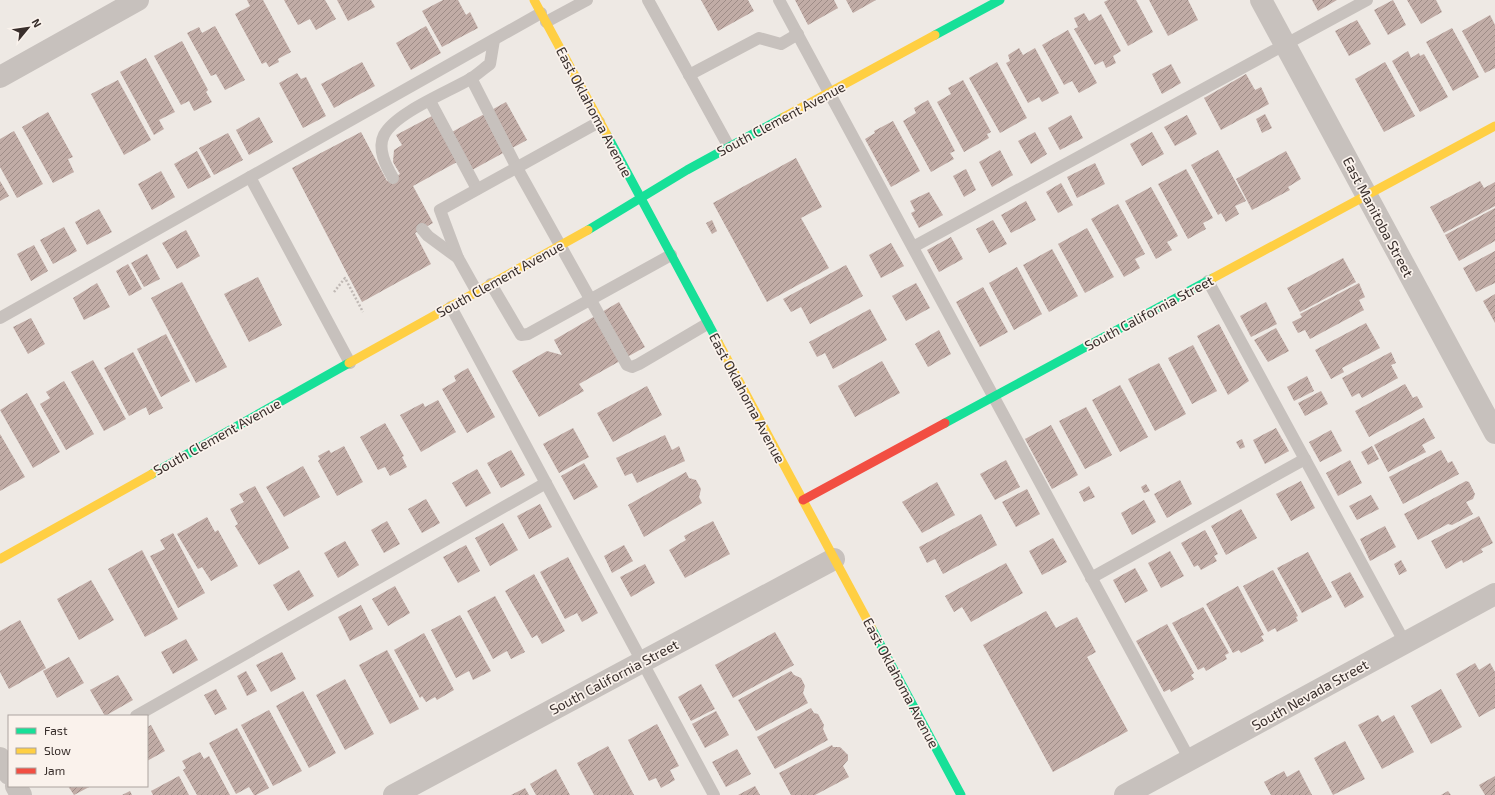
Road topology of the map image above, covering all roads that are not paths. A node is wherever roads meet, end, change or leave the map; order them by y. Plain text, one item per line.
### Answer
1 (138, 0) edge
2 (534, 0) edge
3 (587, 0) edge
4 (648, 0) edge
5 (779, 0) edge
6 (1000, 0) edge
7 (1261, 0) edge
8 (1367, 0) edge
9 (544, 18) junction
10 (798, 34) junction
11 (494, 40) junction
12 (1285, 45) junction
13 (689, 75) junction
14 (0, 77) edge
15 (471, 78) junction
16 (829, 93) junction
17 (430, 101) junction
18 (599, 122) junction
19 (1495, 126) edge
20 (729, 147) junction
21 (517, 168) junction
22 (250, 177) junction
23 (393, 178) dead end
24 (478, 190) junction
25 (1367, 196) junction
26 (640, 198) junction
27 (422, 229) dead end
28 (560, 245) junction
29 (913, 247) junction
30 (671, 255) junction
31 (458, 258) junction
32 (1208, 281) junction
33 (491, 284) junction
34 (476, 292) junction
35 (591, 300) junction
36 (451, 306) junction
37 (0, 318) edge
38 (708, 324) junction
39 (350, 363) junction
40 (994, 397) junction
41 (1495, 433) edge
42 (1305, 459) junction
43 (546, 483) junction
44 (803, 500) junction
45 (0, 559) edge
46 (834, 559) junction
47 (1091, 578) junction
48 (1495, 594) edge
49 (1406, 643) junction
50 (643, 662) junction
51 (138, 715) edge
52 (0, 758) edge
53 (1190, 760) junction
54 (8, 772) edge
55 (394, 795) edge
56 (714, 795) edge
57 (961, 795) edge
58 (1125, 795) edge

1 - 14 street
2 - 9 street, East Oklahoma Avenue
3 - 9 lane
4 - 13 lane
5 - 10 lane
6 - 16 street, South Clement Avenue
7 - 12 street, East Manitoba Street
8 - 12 lane
9 - 11 lane
9 - 18 street, East Oklahoma Avenue
10 - 13 lane
10 - 16 lane
11 - 15 lane
11 - 22 lane
12 - 25 street, East Manitoba Street
12 - 29 lane
13 - 20 lane
15 - 17 lane
15 - 21 lane
16 - 20 street, South Clement Avenue
16 - 29 lane
17 - 23 lane
17 - 24 lane
18 - 21 lane
18 - 26 street, East Oklahoma Avenue
19 - 25 street, South California Street
20 - 26 street, South Clement Avenue
21 - 24 lane
21 - 28 lane
22 - 37 lane
22 - 39 lane
24 - 31 lane
25 - 32 street, South California Street
25 - 41 street, East Manitoba Street
26 - 28 street, South Clement Avenue
26 - 30 street, East Oklahoma Avenue
27 - 31 lane
28 - 33 street, South Clement Avenue
28 - 35 lane
29 - 40 lane
30 - 35 lane
30 - 38 street, East Oklahoma Avenue
31 - 34 lane
32 - 40 street, South California Street
32 - 42 lane
33 - 34 street, South Clement Avenue
33 - 35 lane
34 - 36 street, South Clement Avenue
35 - 38 lane
36 - 39 street, South Clement Avenue
36 - 43 lane
38 - 44 street, East Oklahoma Avenue
39 - 45 street, South Clement Avenue
40 - 44 street, South California Street
40 - 47 lane
42 - 47 lane
42 - 49 lane
43 - 50 lane
43 - 51 lane
44 - 46 street, East Oklahoma Avenue
46 - 50 street, South California Street
46 - 57 street, East Oklahoma Avenue
47 - 53 lane
48 - 49 street, South Nevada Street
49 - 53 street, South Nevada Street
50 - 55 street, South California Street
50 - 56 lane
52 - 54 street
53 - 58 street, South Nevada Street

